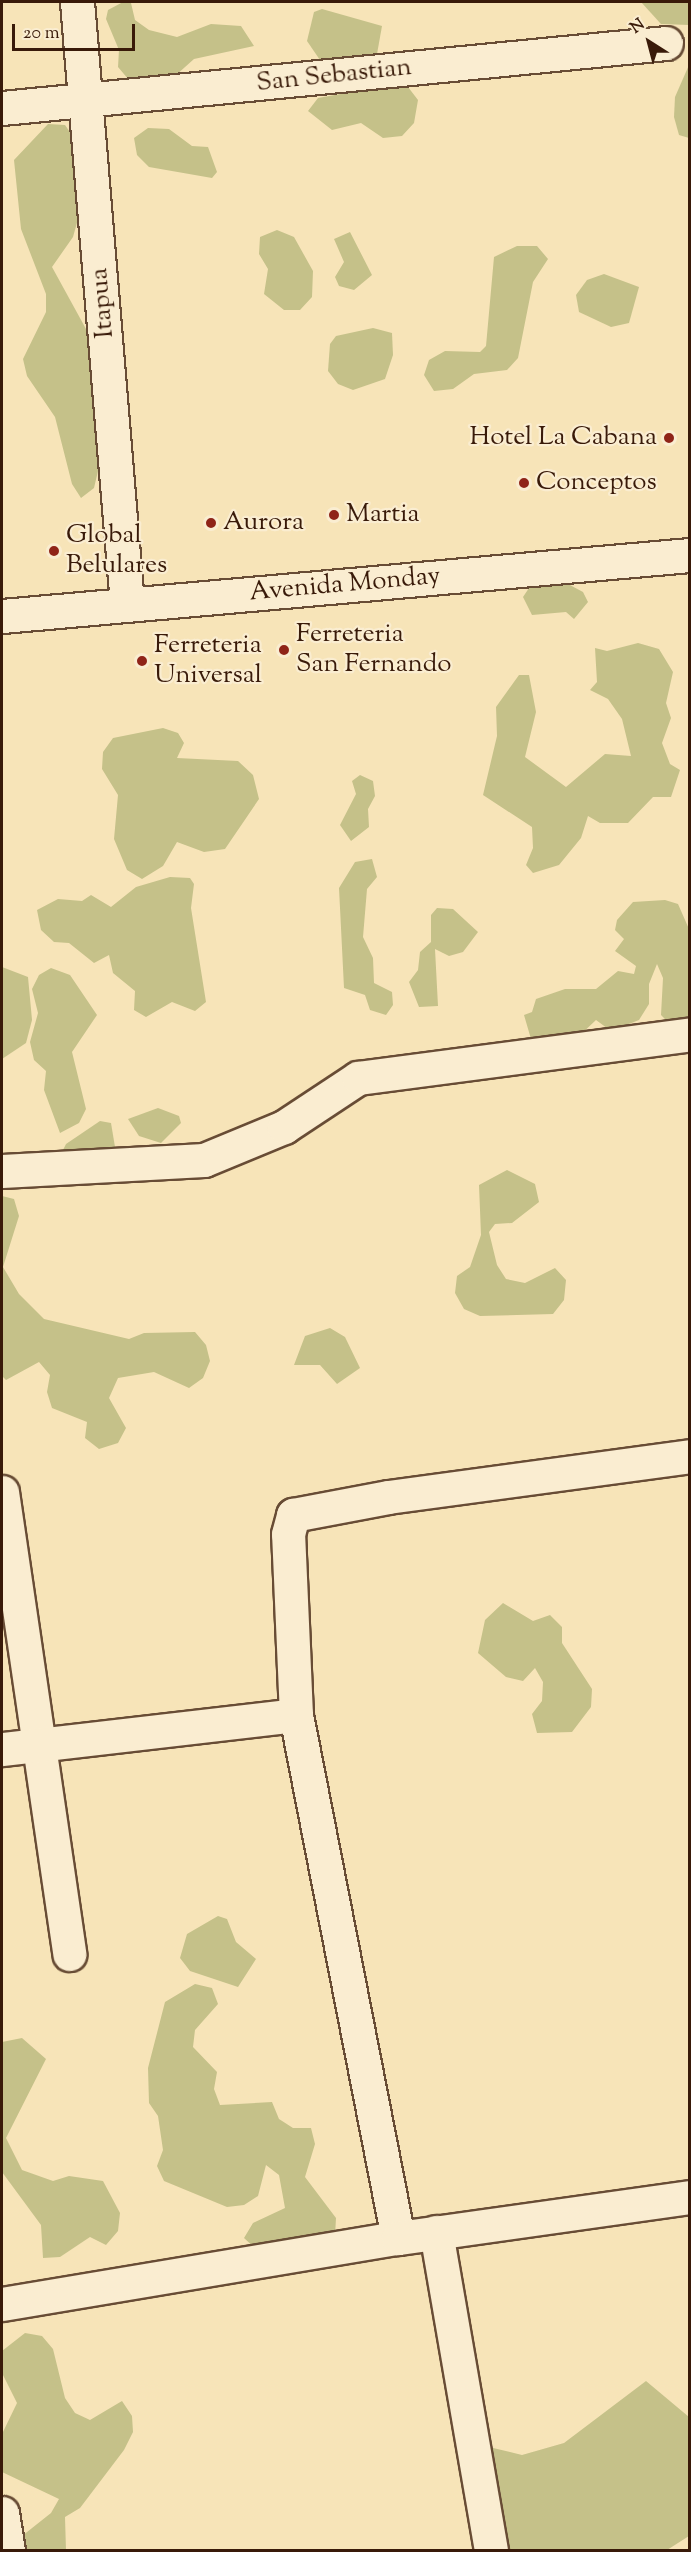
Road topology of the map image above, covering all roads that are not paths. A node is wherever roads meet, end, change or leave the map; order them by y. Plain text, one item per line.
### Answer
1 (77, 2) edge
2 (666, 43) dead end
3 (87, 100) junction
4 (2, 108) edge
5 (690, 555) edge
6 (127, 604) junction
7 (2, 616) edge
8 (690, 1034) edge
9 (2, 1171) edge
10 (690, 1456) edge
11 (2, 1492) edge
12 (296, 1715) junction
13 (40, 1743) junction
14 (2, 1749) edge
15 (69, 1954) dead end
16 (690, 2197) edge
17 (436, 2232) junction
18 (398, 2238) junction
19 (2, 2304) edge
20 (2, 2513) edge
21 (8, 2550) edge
22 (491, 2550) edge

1 - 3 street, Itapua
2 - 3 street, San Sebastian
3 - 4 street, San Sebastian
3 - 6 street, Itapua
5 - 6 street, Avenida Monday
6 - 7 street, Avenida Monday
8 - 9 street
10 - 12 street
11 - 13 street
12 - 13 street
12 - 18 street
13 - 14 street
13 - 15 street
16 - 17 street
17 - 18 street
17 - 22 street
18 - 19 street
20 - 21 street

